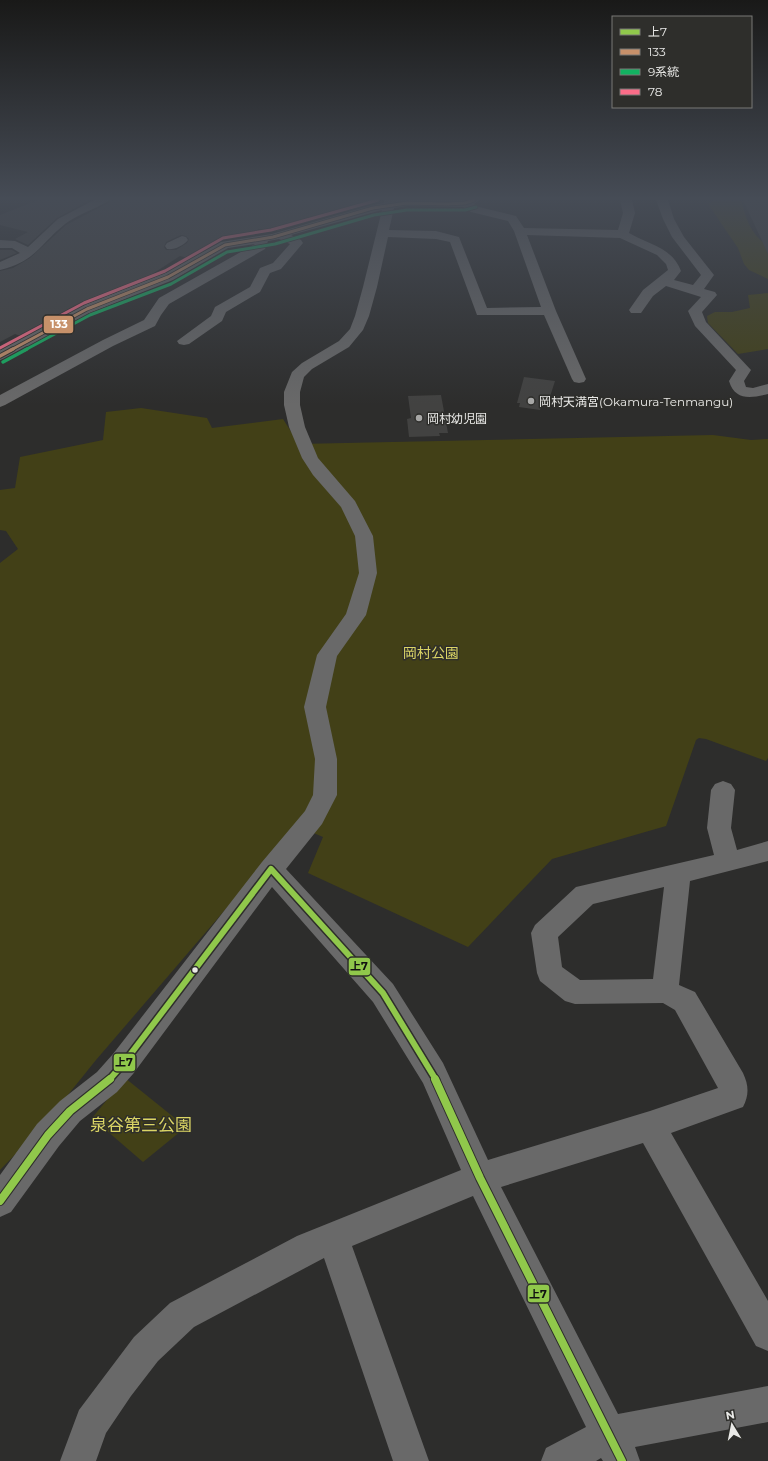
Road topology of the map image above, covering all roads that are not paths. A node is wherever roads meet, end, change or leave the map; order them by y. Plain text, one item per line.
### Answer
1 (184, 268) edge
2 (222, 268) edge
3 (272, 268) edge
4 (374, 268) edge
5 (466, 268) edge
6 (533, 268) edge
7 (674, 268) edge
8 (704, 268) edge
9 (665, 280) junction
10 (696, 290) junction
11 (636, 310) dead end
12 (549, 311) junction
13 (184, 341) dead end
14 (0, 356) edge
15 (579, 379) dead end
16 (768, 388) edge
17 (7, 391) edge
18 (0, 402) edge
19 (723, 790) dead end
20 (768, 852) edge
21 (728, 862) junction
22 (271, 869) junction
23 (678, 873) junction
24 (665, 991) junction
25 (650, 1126) junction
26 (480, 1178) junction
27 (0, 1201) edge
28 (333, 1238) junction
29 (768, 1334) edge
30 (768, 1404) edge
31 (616, 1447) edge
32 (78, 1461) edge
33 (411, 1461) edge
34 (559, 1461) edge

1 - 14 street
2 - 17 street
3 - 13 street
4 - 22 street
5 - 12 street
6 - 12 street
7 - 9 street
8 - 10 street
9 - 10 street
9 - 11 street
10 - 16 street
12 - 15 street
17 - 18 street
19 - 21 street
20 - 21 street
21 - 23 street
22 - 26 street
22 - 27 street
23 - 24 street
23 - 24 street
24 - 25 street
25 - 26 street
25 - 29 street
26 - 28 street
26 - 31 street
28 - 32 street
28 - 33 street
30 - 31 street
31 - 34 street

